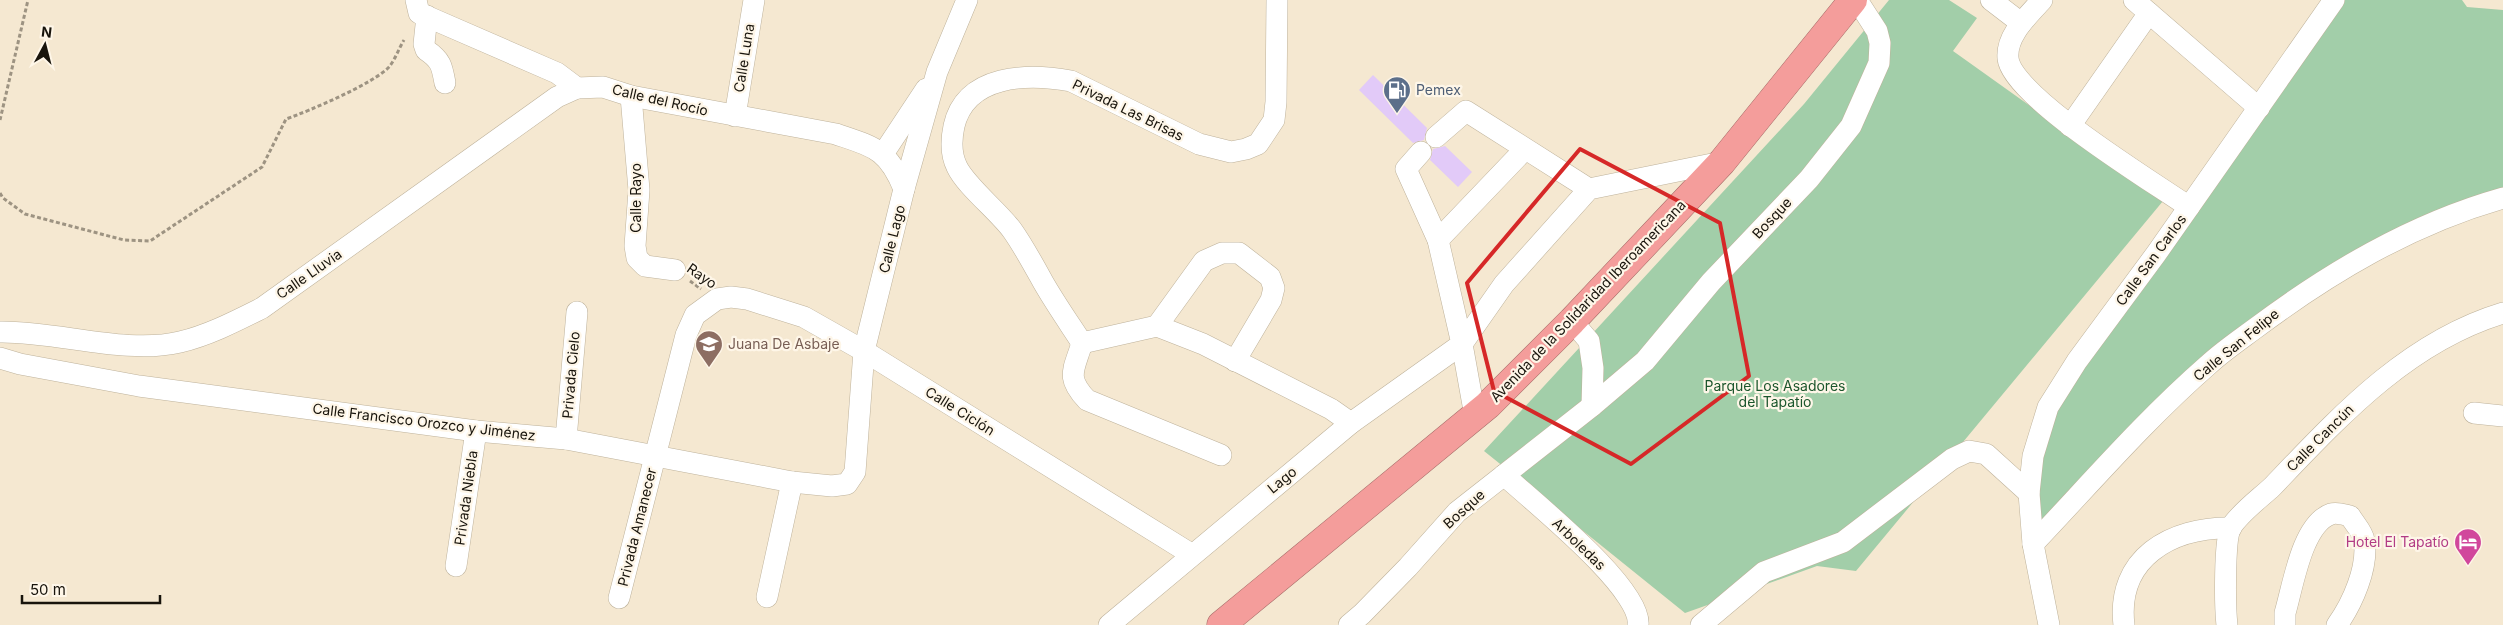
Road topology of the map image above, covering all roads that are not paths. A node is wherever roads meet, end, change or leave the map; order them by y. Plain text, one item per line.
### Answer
1 (754, 0) edge
2 (967, 0) edge
3 (1277, 0) edge
4 (1855, 0) edge
5 (1991, 0) edge
6 (2042, 0) edge
7 (2334, 0) edge
8 (2142, 6) edge
9 (419, 8) edge
10 (2021, 23) junction
11 (937, 72) junction
12 (445, 83) dead end
13 (577, 88) junction
14 (630, 96) junction
15 (2259, 108) junction
16 (735, 116) junction
17 (2070, 126) junction
18 (1525, 149) junction
19 (883, 154) junction
20 (1722, 162) junction
21 (904, 189) junction
22 (1589, 189) junction
23 (2503, 198) edge
24 (2189, 207) junction
25 (1438, 240) junction
26 (675, 270) road end
27 (716, 299) joint
28 (577, 312) dead end
29 (2503, 313) edge
30 (1572, 321) junction
31 (1157, 326) junction
32 (0, 332) edge
33 (1082, 343) junction
34 (1462, 344) junction
35 (864, 351) junction
36 (0, 358) edge
37 (1235, 361) junction
38 (1592, 406) junction
39 (2474, 413) dead end
40 (1475, 416) junction
41 (2503, 416) edge
42 (1351, 423) junction
43 (476, 431) junction
44 (566, 439) junction
45 (1221, 455) dead end
46 (655, 456) junction
47 (1504, 475) junction
48 (792, 482) junction
49 (847, 484) joint
50 (2028, 493) junction
51 (2230, 528) junction
52 (2033, 544) junction
53 (1191, 554) junction
54 (456, 566) dead end
55 (767, 597) dead end
56 (620, 598) dead end
57 (1363, 621) edge
58 (2342, 622) edge
59 (1109, 625) edge
60 (1220, 625) edge
61 (1638, 625) edge
62 (1701, 625) edge
63 (2049, 625) edge
64 (2124, 625) edge
65 (2227, 625) edge
66 (2286, 625) edge

1 - 16 street, Calle Luna
2 - 11 street, Calle Lago
3 - 33 street, Privada Las Brisas
4 - 20 highway, Avenida de la Solidaridad Iberoamericana
4 - 38 street, Bosque
5 - 10 street
6 - 10 street
7 - 15 street, Calle San Carlos
8 - 15 street
8 - 17 street
9 - 12 street
9 - 13 street
10 - 17 street
11 - 19 street
11 - 21 street, Calle Lago
13 - 14 street, Calle del Rocío
13 - 32 street, Calle Lluvia
14 - 16 street, Calle del Rocío
14 - 26 street, Calle Rayo
15 - 24 street, Calle San Carlos
16 - 19 street, Calle del Rocío
17 - 24 street
18 - 22 street
18 - 25 street
18 - 25 street
19 - 21 street, Calle del Rocío
20 - 22 street
20 - 30 highway, Avenida de la Solidaridad Iberoamericana
21 - 35 street, Calle Lago
22 - 34 street, Lago
23 - 52 street, Calle San Felipe
24 - 50 street, Calle San Carlos
25 - 34 street
27 - 35 street, Calle Ciclón
27 - 46 street, Privada Amanecer
28 - 44 street, Privada Cielo
29 - 51 street, Calle Cancún
30 - 38 street
30 - 40 highway, Avenida de la Solidaridad Iberoamericana
31 - 33 street
31 - 37 street
31 - 37 street
33 - 45 street
34 - 40 street
34 - 42 street, Lago
35 - 49 street, Calle Lago
35 - 53 street, Calle Ciclón
36 - 43 street, Calle Francisco Orozco y Jiménez
37 - 42 street
38 - 47 street, Bosque
39 - 41 street
40 - 60 highway, Avenida de la Solidaridad Iberoamericana
42 - 53 street, Lago
43 - 44 street, Calle Francisco Orozco y Jiménez
43 - 54 street, Privada Niebla
44 - 46 street, Calle Francisco Orozco y Jiménez
46 - 48 street, Calle Francisco Orozco y Jiménez
46 - 56 street, Privada Amanecer
47 - 57 street, Bosque
47 - 61 street, Arboledas
48 - 49 street, Calle Francisco Orozco y Jiménez
48 - 55 street
50 - 52 street, Calle San Carlos
50 - 62 street
51 - 64 street
51 - 65 street
52 - 63 street
53 - 59 street, Lago
58 - 66 street

